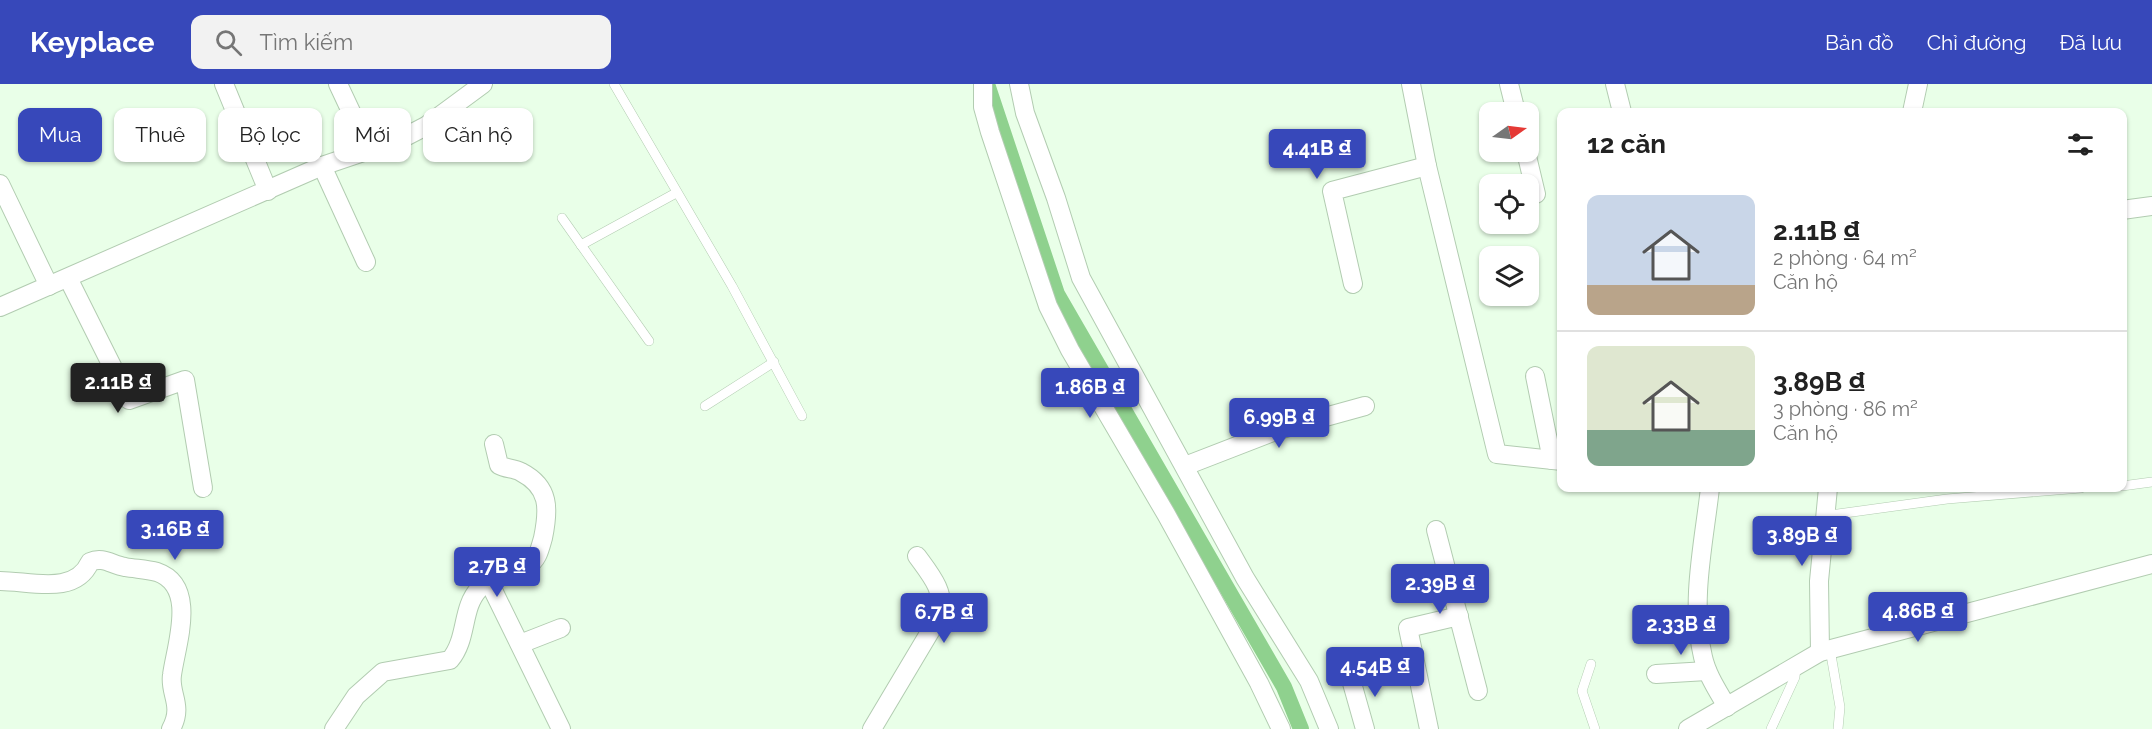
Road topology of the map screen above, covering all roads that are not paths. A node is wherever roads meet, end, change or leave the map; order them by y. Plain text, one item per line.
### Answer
1 (224, 84) edge
2 (338, 84) edge
3 (483, 84) edge
4 (614, 84) edge
5 (983, 84) edge
6 (1019, 84) edge
7 (1411, 84) edge
8 (1509, 84) edge
9 (1615, 84) edge
10 (1918, 84) edge
11 (1514, 102) edge
12 (349, 108) edge
13 (1621, 108) edge
14 (1913, 108) edge
15 (411, 134) edge
16 (334, 162) edge
17 (322, 166) junction
18 (1427, 166) junction
19 (0, 184) edge
20 (268, 191) junction
21 (676, 193) junction
22 (2152, 206) edge
23 (2127, 209) edge
24 (561, 218) dead end
25 (581, 245) junction
26 (366, 262) dead end
27 (68, 278) junction
28 (1353, 284) dead end
29 (50, 286) junction
30 (2, 301) edge
31 (649, 342) dead end
32 (774, 362) junction
33 (1535, 376) dead end
34 (705, 406) dead end
35 (1365, 406) dead end
36 (802, 416) dead end
37 (494, 444) dead end
38 (1557, 460) edge
39 (1185, 466) junction
40 (2152, 482) edge
41 (2127, 485) edge
42 (203, 488) dead end
43 (1709, 492) edge
44 (1827, 492) edge
45 (2032, 492) edge
46 (1823, 516) junction
47 (1436, 530) dead end
48 (917, 556) dead end
49 (2152, 564) edge
50 (0, 581) edge
51 (489, 582) junction
52 (1459, 616) junction
53 (561, 628) dead end
54 (520, 644) junction
55 (1825, 651) junction
56 (1591, 664) dead end
57 (1796, 665) junction
58 (1707, 671) junction
59 (1656, 674) dead end
60 (1350, 676) dead end
61 (1478, 691) dead end
62 (1727, 706) junction
63 (171, 729) edge
64 (334, 729) edge
65 (561, 729) edge
66 (872, 729) edge
67 (1281, 729) edge
68 (1329, 729) edge
69 (1365, 729) edge
70 (1429, 729) edge
71 (1595, 729) edge
72 (1688, 729) edge
73 (1771, 729) edge
74 (1838, 729) edge

1 - 20 street
2 - 12 street
3 - 15 street
4 - 21 lane
5 - 67 street
6 - 39 street
7 - 18 street
8 - 11 street
9 - 13 street
10 - 14 street
16 - 17 street
17 - 20 street
17 - 26 street
18 - 28 street
18 - 38 street
19 - 29 street
20 - 27 street
21 - 25 lane
21 - 32 lane
22 - 23 street
24 - 25 lane
25 - 31 lane
27 - 29 street
27 - 42 street
29 - 30 street
32 - 34 lane
32 - 36 lane
33 - 38 street
35 - 39 street
37 - 51 street
39 - 68 street
40 - 41 lane
43 - 58 street
44 - 46 street
45 - 46 lane
46 - 55 street
47 - 52 street
48 - 66 street
49 - 55 street
50 - 63 street
51 - 54 street
51 - 64 street
52 - 61 street
52 - 70 street
53 - 54 street
54 - 65 street
55 - 57 street
55 - 74 lane
56 - 71 lane
57 - 62 street
57 - 73 lane
58 - 59 street
58 - 62 street
60 - 69 street
62 - 72 street

